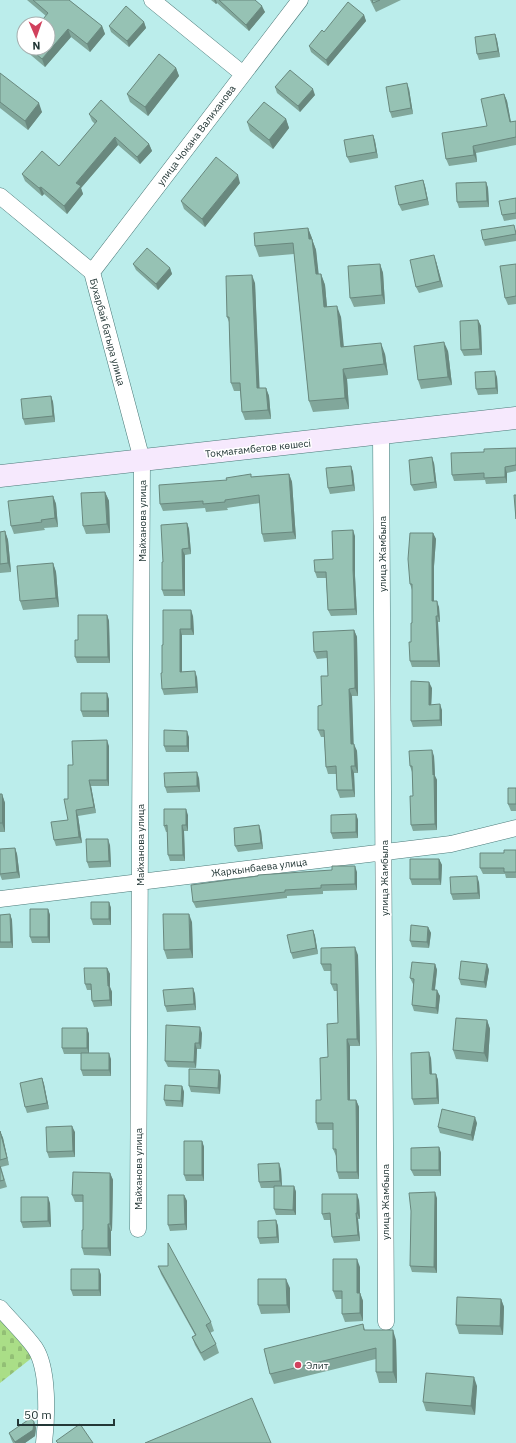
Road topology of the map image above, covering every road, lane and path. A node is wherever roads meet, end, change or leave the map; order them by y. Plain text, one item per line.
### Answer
1 (152, 0) edge
2 (300, 0) edge
3 (243, 74) junction
4 (0, 196) edge
5 (92, 272) junction
6 (516, 418) edge
7 (381, 434) junction
8 (142, 460) junction
9 (0, 476) edge
10 (516, 828) edge
11 (384, 852) junction
12 (140, 881) junction
13 (0, 899) edge
14 (138, 1229) dead end
15 (0, 1308) edge
16 (386, 1322) dead end
17 (44, 1443) edge

1 - 3 street
2 - 3 street, улица Чокана Валиханова
3 - 5 street, улица Чокана Валиханова
4 - 5 street, Бухарбай батыра улица
5 - 8 street, Бухарбай батыра улица
6 - 7 street, Тоқмағамбетов көшесі
7 - 8 street, Тоқмағамбетов көшесі
7 - 11 street, улица Жамбыла
8 - 9 street, Тоқмағамбетов көшесі
8 - 12 street, Майханова улица
10 - 11 street, Жаркынбаева улица
11 - 12 street, Жаркынбаева улица
11 - 16 street, улица Жамбыла
12 - 13 street, Жаркынбаева улица
12 - 14 street, Майханова улица
15 - 17 street

